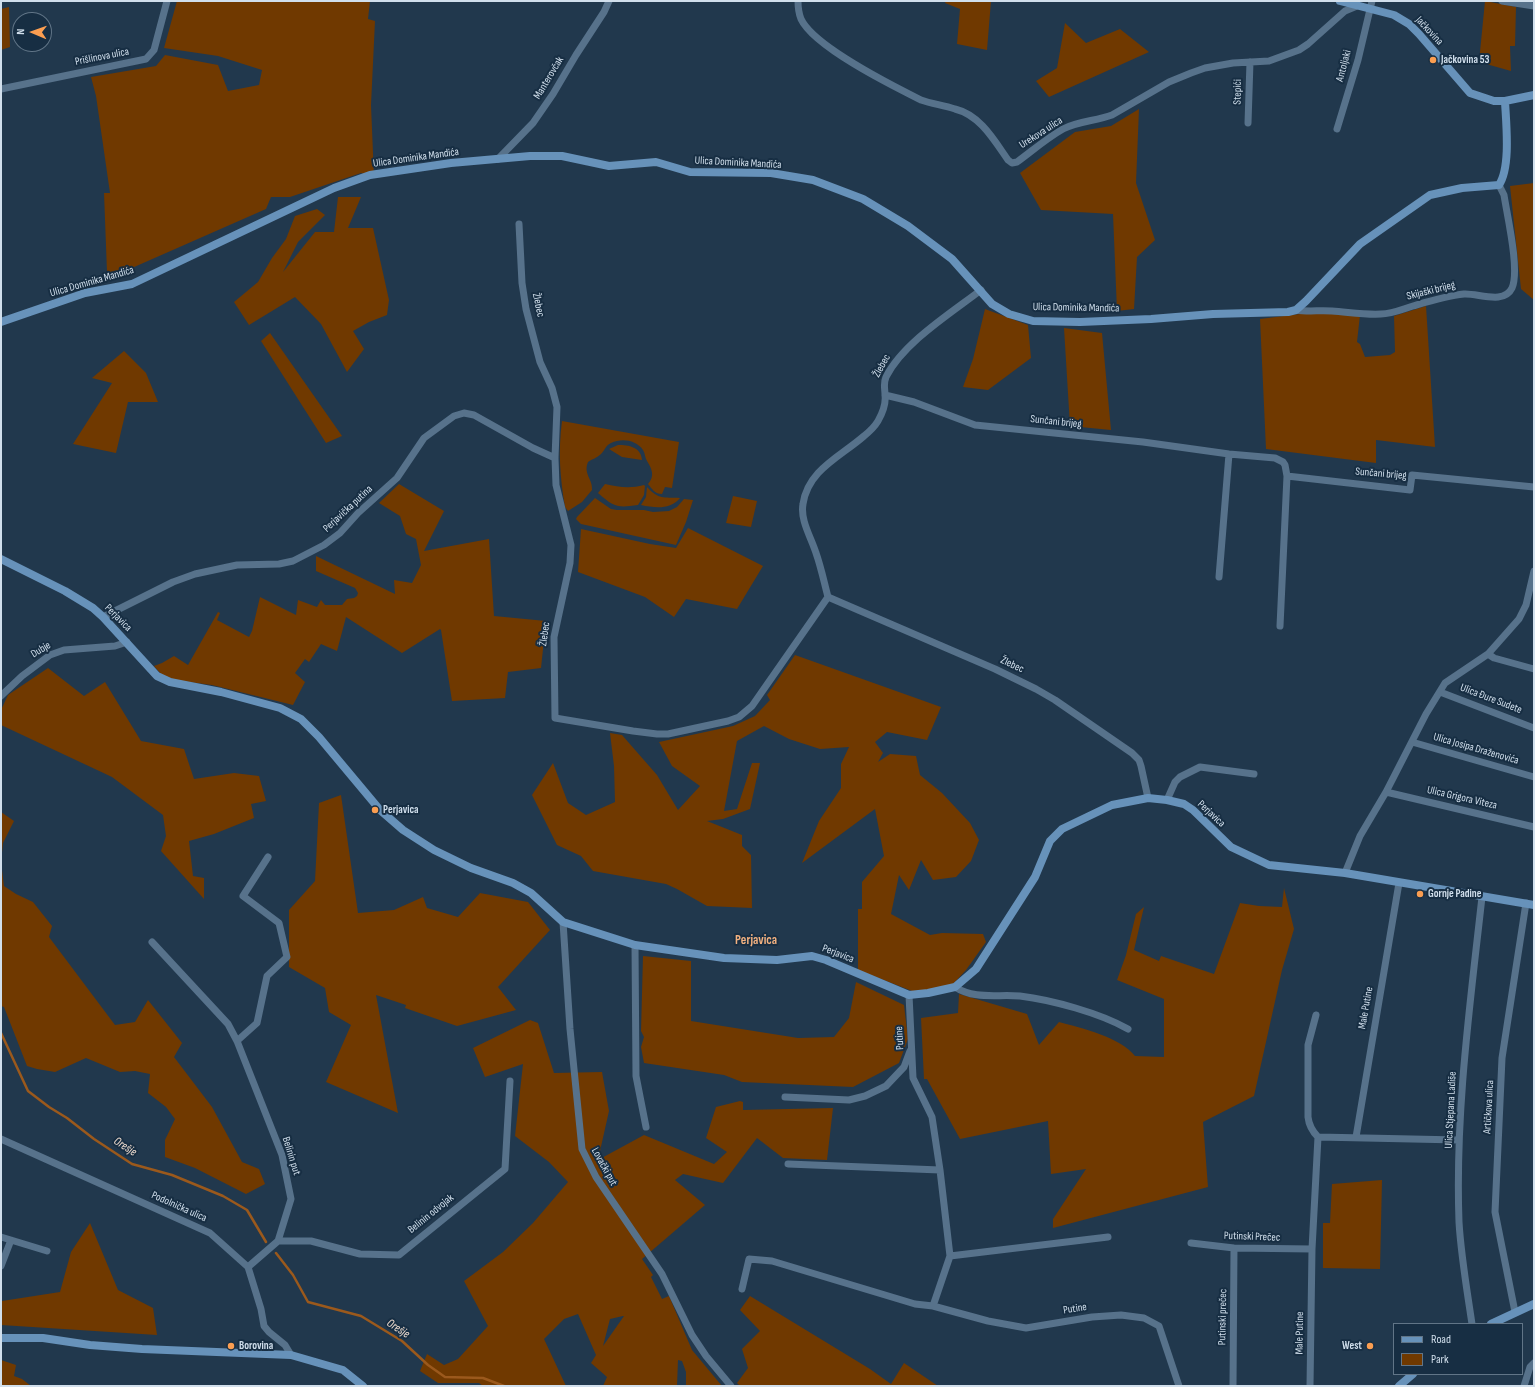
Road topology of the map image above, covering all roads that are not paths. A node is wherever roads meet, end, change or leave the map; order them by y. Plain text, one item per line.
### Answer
1 (167, 1) edge
2 (609, 1) edge
3 (798, 1) edge
4 (1340, 1) edge
5 (1502, 1) edge
6 (1371, 5) edge
7 (1357, 6) junction
8 (1534, 6) edge
9 (1250, 62) junction
10 (1, 89) edge
11 (1534, 95) edge
12 (1505, 101) junction
13 (1248, 123) dead end
14 (1337, 129) dead end
15 (498, 159) junction
16 (1499, 185) junction
17 (519, 224) dead end
18 (981, 290) junction
19 (1296, 310) junction
20 (1, 322) edge
21 (885, 395) junction
22 (1229, 454) junction
23 (555, 458) junction
24 (1287, 476) junction
25 (1534, 487) edge
26 (1, 559) edge
27 (1534, 571) edge
28 (1219, 577) dead end
29 (828, 597) junction
30 (103, 617) junction
31 (1280, 626) dead end
32 (127, 642) junction
33 (1488, 654) junction
34 (1534, 669) edge
35 (1440, 692) junction
36 (1, 696) edge
37 (1534, 728) edge
38 (1412, 742) junction
39 (1254, 774) dead end
40 (1534, 777) edge
41 (1386, 792) junction
42 (1148, 798) junction
43 (1167, 800) junction
44 (1534, 827) edge
45 (268, 857) dead end
46 (1345, 873) junction
47 (1399, 883) junction
48 (1482, 897) junction
49 (1530, 904) edge
50 (563, 922) junction
51 (152, 942) dead end
52 (636, 945) junction
53 (955, 987) junction
54 (909, 995) junction
55 (1316, 1015) dead end
56 (1128, 1029) dead end
57 (237, 1041) junction
58 (912, 1048) junction
59 (510, 1081) dead end
60 (785, 1097) dead end
61 (646, 1127) dead end
62 (1318, 1137) junction
63 (1356, 1137) junction
64 (1, 1139) edge
65 (1459, 1140) junction
66 (788, 1164) dead end
67 (940, 1170) junction
68 (1, 1237) edge
69 (1108, 1237) dead end
70 (11, 1240) junction
71 (278, 1242) junction
72 (1192, 1243) dead end
73 (1234, 1248) junction
74 (1312, 1249) junction
75 (47, 1250) dead end
76 (950, 1256) junction
77 (1, 1266) edge
78 (248, 1267) junction
79 (742, 1290) dead end
80 (1534, 1304) edge
81 (933, 1306) junction
82 (1515, 1312) junction
83 (1472, 1323) edge
84 (1493, 1323) edge
85 (1, 1338) edge
86 (291, 1355) junction
87 (1534, 1363) edge
88 (1413, 1375) edge
89 (364, 1386) edge
90 (731, 1386) edge
91 (1179, 1386) edge
92 (1233, 1386) edge
93 (1310, 1386) edge
94 (1398, 1386) edge
95 (1524, 1386) edge

1 - 10 street, Prišlinova ulica
2 - 15 street, Manterovčak
3 - 9 street, Urekova ulica
4 - 7 street, Jačkovina
5 - 8 street
6 - 7 street, Jačkovina
6 - 12 street, Jačkovina
6 - 14 street, Antoljaki
7 - 9 street, Urekova ulica
9 - 13 street, Stepići
11 - 12 street, Jačkovina
12 - 16 street
15 - 18 street, Ulica Dominika Mandića
15 - 20 street, Ulica Dominika Mandića
16 - 19 street
16 - 19 street, Skijaški brijeg
17 - 23 street, Žlebec
18 - 19 street, Ulica Dominika Mandića
18 - 21 street, Žlebec
21 - 22 street, Sunčani brijeg
21 - 29 street, Žlebec
22 - 24 street, Sunčani brijeg
22 - 28 street
23 - 29 street, Žlebec
23 - 30 street, Perjavička putina
24 - 25 street, Sunčani brijeg
24 - 31 street, Sunčani brijeg
26 - 30 street, Perjavica
27 - 33 street
29 - 42 street, Žlebec
30 - 32 street, Perjavica
32 - 36 street, Dubje
32 - 50 street, Perjavica
33 - 34 street
33 - 35 street
35 - 37 street, Ulica Đure Sudete
35 - 38 street
38 - 40 street, Ulica Josipa Draženovića
38 - 41 street
39 - 43 street
41 - 44 street, Ulica Grigora Viteza
41 - 46 street
42 - 43 street, Perjavica
42 - 53 street, Perjavica
43 - 46 street, Perjavica
45 - 57 street
46 - 47 street, Perjavica
47 - 48 street, Perjavica
47 - 63 street, Male Putine
48 - 49 street, Perjavica
48 - 65 street, Ulica Stjepana Ladiše
49 - 82 street, Artičkova ulica
50 - 52 street, Perjavica
50 - 90 street, Lovački put
51 - 57 street, Belinin put
52 - 54 street, Perjavica
52 - 61 street
53 - 54 street, Perjavica
53 - 56 street
54 - 58 street, Putine
55 - 62 street
57 - 71 street, Belinin put
58 - 60 street
58 - 67 street, Putine
59 - 71 street, Belinin odvojak
62 - 63 street
62 - 74 street, Male Putine
63 - 65 street
64 - 78 street, Podolnička ulica
65 - 83 street, Ulica Stjepana Ladiše
66 - 67 street
67 - 76 street, Putine
68 - 70 street
69 - 76 street
70 - 75 street
70 - 77 street
71 - 78 street
72 - 73 street, Putinski Prečec
73 - 74 street, Putinski Prečec
73 - 92 street, Putinski prečec
74 - 93 street, Male Putine
76 - 81 street, Putine
78 - 86 street
79 - 81 street, Putine
80 - 82 street
81 - 91 street, Putine
82 - 84 street
85 - 86 street
86 - 89 street
87 - 95 street
88 - 94 street

